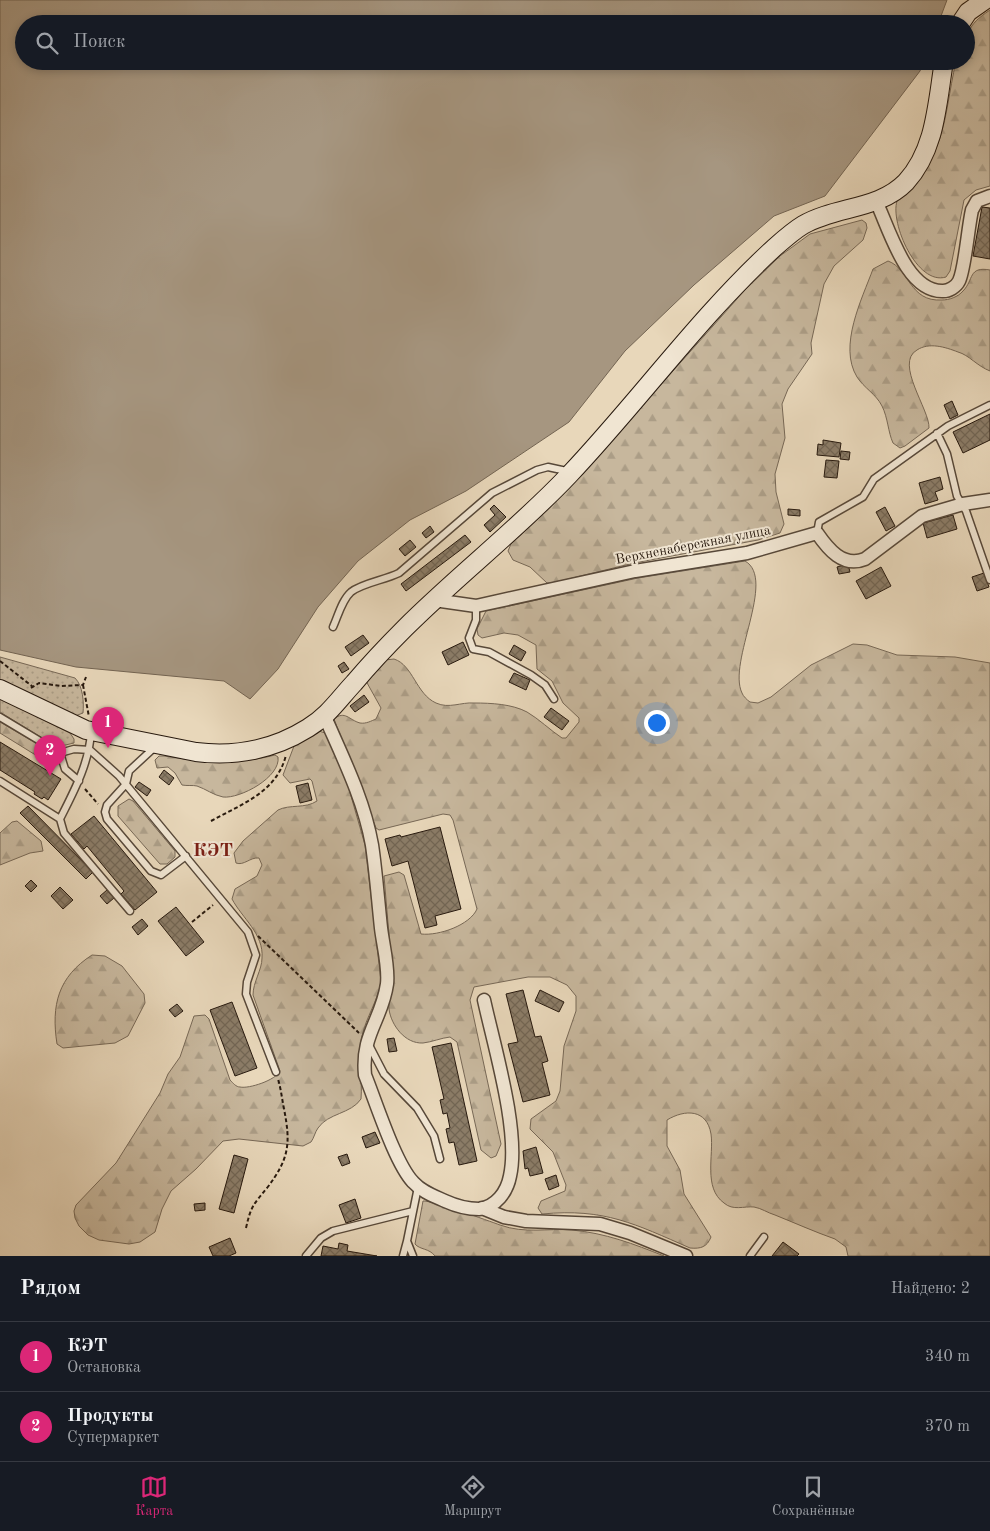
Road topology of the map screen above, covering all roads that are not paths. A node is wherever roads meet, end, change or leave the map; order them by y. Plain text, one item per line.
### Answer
1 (985, 0) edge
2 (966, 15) edge
3 (943, 70) edge
4 (990, 196) edge
5 (876, 201) junction
6 (990, 405) edge
7 (937, 433) junction
8 (572, 472) junction
9 (990, 500) edge
10 (963, 504) junction
11 (817, 533) junction
12 (990, 580) edge
13 (434, 600) junction
14 (476, 606) junction
15 (333, 627) dead end
16 (0, 689) edge
17 (554, 699) dead end
18 (0, 717) edge
19 (325, 717) junction
20 (91, 731) junction
21 (157, 745) junction
22 (90, 750) junction
23 (60, 753) junction
24 (0, 781) edge
25 (78, 781) junction
26 (126, 784) junction
27 (60, 819) junction
28 (186, 856) junction
29 (130, 911) dead end
30 (484, 1000) dead end
31 (367, 1039) junction
32 (276, 1072) road end
33 (440, 1160) dead end
34 (418, 1186) junction
35 (482, 1208) junction
36 (413, 1211) junction
37 (764, 1237) dead end
38 (407, 1240) junction
39 (306, 1256) edge
40 (403, 1256) edge
41 (413, 1256) edge
42 (686, 1256) edge
43 (750, 1256) edge

1 - 2 main road
3 - 5 main road
4 - 5 street
5 - 8 main road
6 - 7 lane
7 - 10 lane
7 - 11 lane
8 - 13 main road
8 - 15 lane
9 - 10 street
10 - 11 street
10 - 12 lane
11 - 14 street, Верхненабережная улица
13 - 14 street, Верхненабережная улица
13 - 19 main road
14 - 17 lane
16 - 20 main road
18 - 23 lane
19 - 21 main road
19 - 31 street
20 - 21 main road
20 - 22 lane
21 - 26 lane
22 - 23 lane
22 - 25 lane
22 - 26 lane
23 - 25 lane
24 - 27 lane
25 - 27 lane
26 - 28 lane
26 - 28 lane
27 - 29 lane
28 - 32 lane
30 - 35 street
31 - 33 lane
31 - 34 street
34 - 35 street
34 - 36 lane
35 - 42 street
36 - 38 lane
36 - 39 lane
37 - 43 lane
38 - 40 lane
38 - 41 lane

